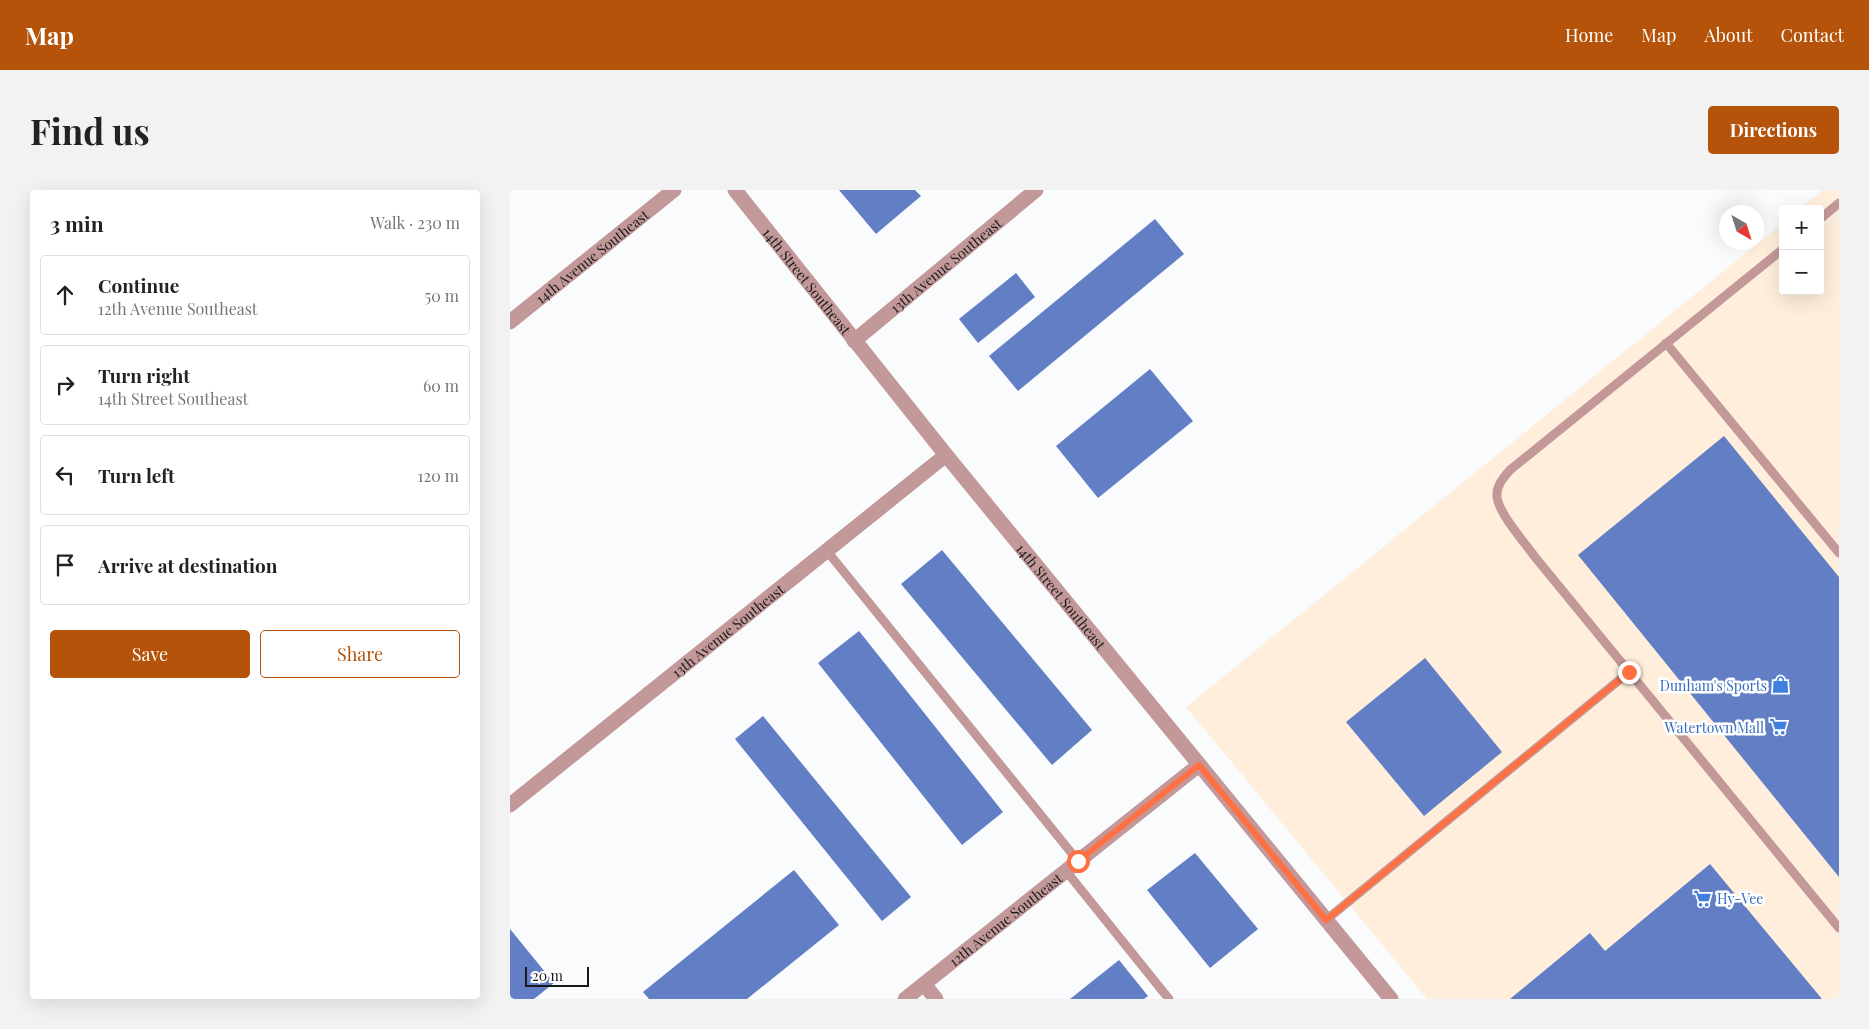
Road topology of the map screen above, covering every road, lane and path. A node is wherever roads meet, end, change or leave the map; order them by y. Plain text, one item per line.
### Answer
1 (674, 190) edge
2 (735, 190) edge
3 (1036, 190) edge
4 (1839, 203) edge
5 (1824, 215) edge
6 (1782, 250) edge
7 (510, 322) edge
8 (854, 341) junction
9 (1666, 344) junction
10 (946, 455) junction
11 (827, 551) junction
12 (1839, 554) edge
13 (1629, 672) junction
14 (1199, 765) junction
15 (510, 805) edge
16 (1078, 861) junction
17 (1066, 871) junction
18 (1326, 920) junction
19 (1839, 928) edge
20 (924, 984) junction
21 (905, 999) edge
22 (936, 999) edge
23 (1169, 999) edge
24 (1392, 999) edge

1 - 7 street, 14th Avenue Southeast
2 - 8 street, 14th Street Southeast
3 - 8 street, 13th Avenue Southeast
4 - 5 lane
6 - 9 lane
8 - 10 street, 14th Street Southeast
9 - 12 lane
9 - 13 lane
10 - 11 street, 13th Avenue Southeast
10 - 14 street, 14th Street Southeast
11 - 15 street, 13th Avenue Southeast
11 - 16 lane
13 - 18 lane
13 - 19 lane
14 - 16 street, 12th Avenue Southeast
14 - 18 street, 14th Street Southeast
16 - 17 street, 12th Avenue Southeast
17 - 20 street, 12th Avenue Southeast
17 - 23 lane
18 - 24 street, 14th Street Southeast
20 - 21 street, 12th Avenue Southeast
20 - 22 street

